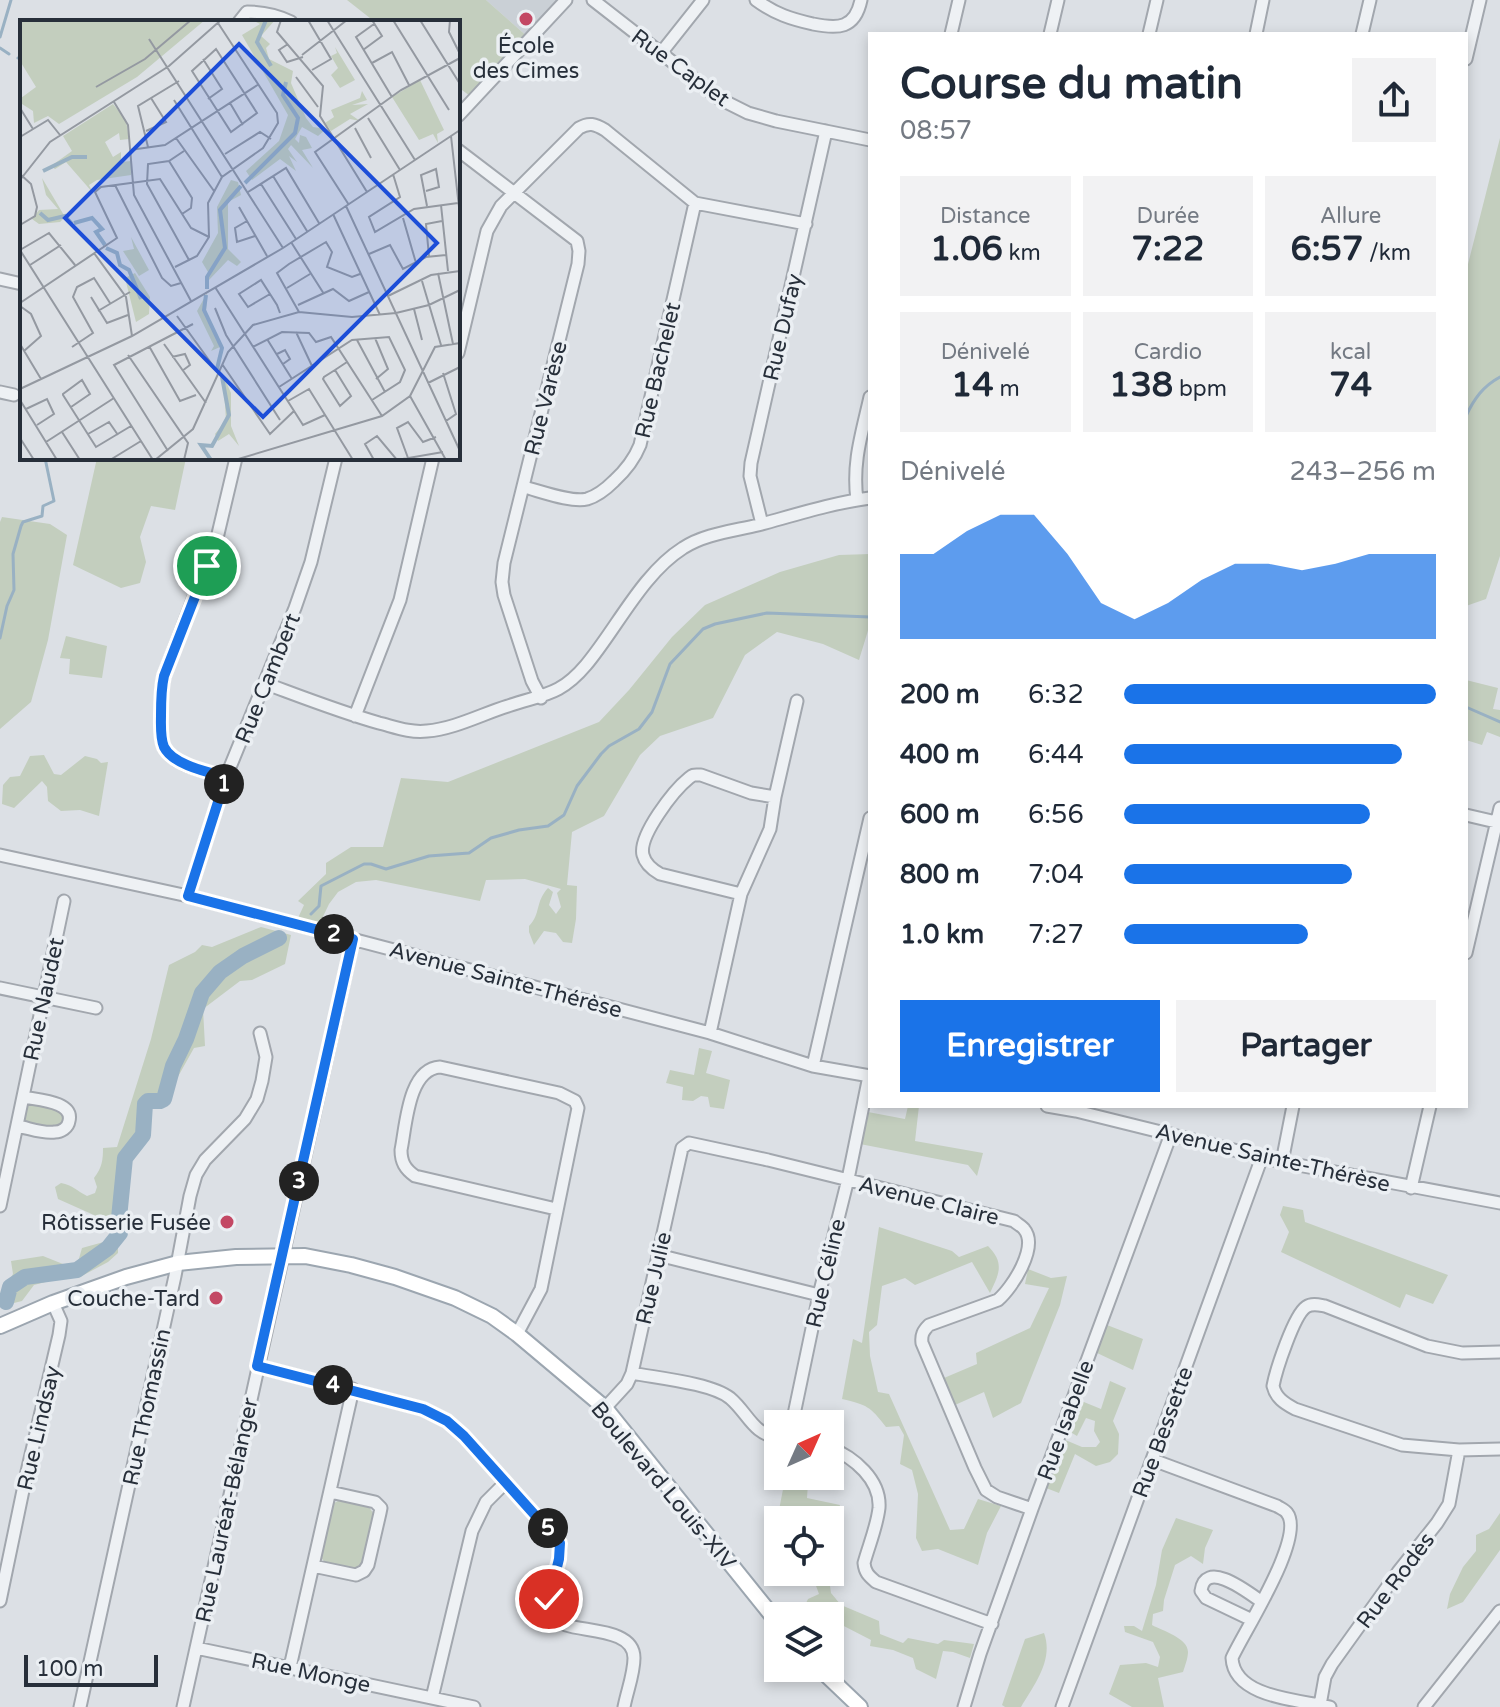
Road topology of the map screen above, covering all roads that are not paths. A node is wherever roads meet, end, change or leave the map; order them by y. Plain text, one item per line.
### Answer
1 (566, 0) edge
2 (593, 0) edge
3 (703, 0) edge
4 (756, 0) edge
5 (861, 0) edge
6 (959, 0) edge
7 (1058, 0) edge
8 (1157, 0) edge
9 (1263, 0) edge
10 (1370, 0) edge
11 (1480, 0) edge
12 (241, 20) edge
13 (287, 20) edge
14 (951, 32) edge
15 (1050, 32) edge
16 (1149, 32) edge
17 (1256, 32) edge
18 (1362, 32) edge
19 (1468, 51) edge
20 (661, 53) junction
21 (460, 114) edge
22 (826, 131) junction
23 (868, 140) edge
24 (460, 152) edge
25 (513, 194) junction
26 (695, 203) junction
27 (806, 224) junction
28 (0, 279) edge
29 (20, 284) edge
30 (460, 345) edge
31 (0, 392) edge
32 (14, 395) dead end
33 (868, 406) edge
34 (236, 460) edge
35 (336, 460) edge
36 (433, 460) edge
37 (524, 487) junction
38 (864, 499) edge
39 (762, 524) junction
40 (264, 683) junction
41 (541, 698) junction
42 (797, 701) dead end
43 (355, 716) junction
44 (226, 777) junction
45 (775, 797) junction
46 (1500, 808) edge
47 (1468, 816) edge
48 (1498, 823) edge
49 (868, 827) edge
50 (0, 855) edge
51 (741, 894) junction
52 (188, 896) junction
53 (64, 901) dead end
54 (353, 939) junction
55 (1468, 945) edge
56 (0, 988) edge
57 (43, 997) junction
58 (96, 1008) dead end
59 (260, 1033) dead end
60 (710, 1033) junction
61 (813, 1066) junction
62 (868, 1076) edge
63 (868, 1085) edge
64 (24, 1097) junction
65 (1293, 1108) edge
66 (1430, 1108) edge
67 (1077, 1109) edge
68 (17, 1126) junction
69 (1171, 1134) junction
70 (689, 1143) joint
71 (1262, 1157) junction
72 (1282, 1162) junction
73 (848, 1179) junction
74 (1411, 1188) junction
75 (1500, 1203) edge
76 (0, 1206) edge
77 (556, 1209) junction
78 (658, 1255) junction
79 (282, 1256) junction
80 (178, 1263) junction
81 (819, 1295) junction
82 (53, 1303) junction
83 (0, 1326) edge
84 (517, 1334) junction
85 (1500, 1352) edge
86 (257, 1366) junction
87 (632, 1373) junction
88 (353, 1389) junction
89 (605, 1408) junction
90 (795, 1410) edge
91 (764, 1434) edge
92 (1500, 1449) edge
93 (1459, 1450) junction
94 (844, 1455) edge
95 (1153, 1460) junction
96 (505, 1483) junction
97 (330, 1492) junction
98 (1032, 1509) junction
99 (313, 1566) junction
100 (0, 1601) edge
101 (1262, 1602) junction
102 (764, 1606) edge
103 (1500, 1611) edge
104 (1252, 1620) junction
105 (992, 1624) junction
106 (196, 1648) junction
107 (290, 1667) junction
108 (834, 1682) edge
109 (432, 1698) junction
110 (1325, 1706) edge
111 (80, 1707) edge
112 (183, 1707) edge
113 (474, 1707) edge
114 (624, 1707) edge
115 (860, 1707) edge
116 (964, 1707) edge
117 (1062, 1707) edge
118 (1424, 1707) edge

1 - 21 street
2 - 20 street, Rue Caplet
3 - 20 street
4 - 5 street
6 - 14 street
7 - 15 street
8 - 16 street
9 - 17 street
10 - 18 street
11 - 19 street
12 - 13 street
20 - 22 street, Rue Caplet
22 - 23 street, Rue Caplet
22 - 27 street, Rue Dufay
24 - 25 street, Rue Varèse
25 - 26 street
25 - 30 street
25 - 37 street, Rue Varèse
26 - 27 street
26 - 37 street, Rue Bachelet
27 - 39 street, Rue Dufay
28 - 29 street
31 - 32 street
33 - 38 street
34 - 44 street
35 - 40 street, Rue Cambert
36 - 43 street
37 - 41 street, Rue Varèse
38 - 39 street
39 - 41 street
40 - 43 street
40 - 44 street, Rue Cambert
41 - 43 street
42 - 45 street
44 - 52 street, Rue Cambert
45 - 51 street
45 - 51 street
46 - 48 street
47 - 48 street
48 - 55 street
49 - 61 street
50 - 52 street, Avenue Sainte-Thérèse
51 - 60 street
52 - 54 street, Avenue Sainte-Thérèse
53 - 57 street, Rue Naudet
54 - 60 street, Avenue Sainte-Thérèse
54 - 79 street, Rue Lauréat-Bélanger
56 - 57 street
57 - 58 street
57 - 64 street, Rue Naudet
59 - 80 street, Rue Thomassin
60 - 61 street, Avenue Sainte-Thérèse
61 - 62 street, Avenue Sainte-Thérèse
63 - 73 street, Rue Céline
64 - 68 street, Rue Naudet
64 - 68 street
65 - 72 street
66 - 74 street
67 - 69 street, Avenue Sainte-Thérèse
68 - 76 street, Rue Naudet
69 - 71 street, Avenue Sainte-Thérèse
69 - 98 street, Rue Isabelle
70 - 73 street, Avenue Claire
70 - 78 street, Rue Julie
71 - 72 street, Avenue Sainte-Thérèse
71 - 95 street, Rue Bessette
72 - 74 street, Avenue Sainte-Thérèse
73 - 81 street, Rue Céline
73 - 98 street, Avenue Claire
74 - 75 street, Avenue Sainte-Thérèse
77 - 77 street
77 - 84 street
78 - 81 street
78 - 87 street, Rue Julie
79 - 80 main road, Boulevard Louis-XIV
79 - 84 main road, Boulevard Louis-XIV
79 - 86 street, Rue Lauréat-Bélanger
80 - 82 main road, Boulevard Louis-XIV
80 - 111 street, Rue Thomassin
81 - 90 street, Rue Céline
82 - 83 main road, Boulevard Louis-XIV
82 - 100 street, Rue Lindsay
84 - 89 main road, Boulevard Louis-XIV
85 - 93 street
86 - 88 street
86 - 106 street, Rue Lauréat-Bélanger
87 - 89 street, Rue Julie
87 - 91 street
88 - 96 street
88 - 97 street
89 - 102 main road, Boulevard Louis-XIV
92 - 93 street
93 - 110 street, Rue Rodès
94 - 105 street
95 - 101 street
95 - 117 street, Rue Bessette
96 - 109 street
96 - 114 street
97 - 99 street
97 - 99 street
98 - 105 street, Rue Isabelle
99 - 107 street
101 - 104 street
101 - 104 street
103 - 118 street
104 - 110 street
105 - 116 street, Rue Isabelle
106 - 107 street, Rue Monge
106 - 112 street, Rue Lauréat-Bélanger
107 - 109 street, Rue Monge
108 - 115 main road
109 - 113 street, Rue Monge

